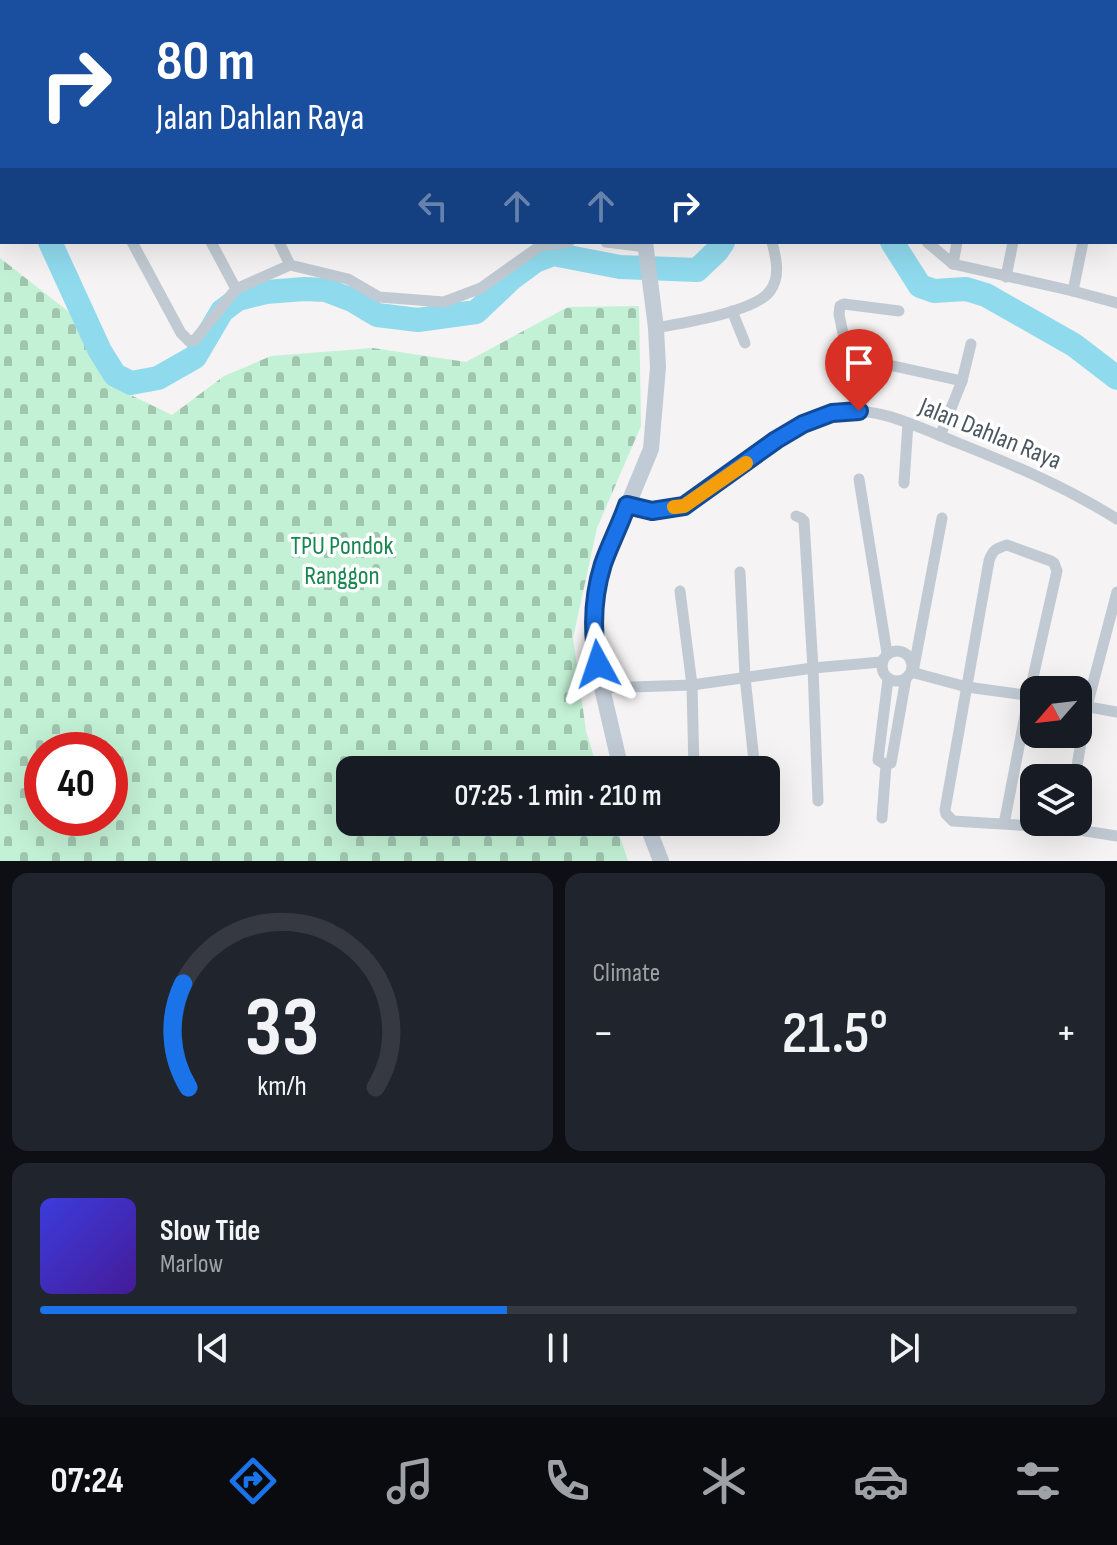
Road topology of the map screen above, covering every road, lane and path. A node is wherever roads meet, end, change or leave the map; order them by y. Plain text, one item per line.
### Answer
1 (133, 244) edge
2 (212, 244) edge
3 (280, 244) edge
4 (554, 244) edge
5 (622, 244) edge
6 (772, 244) edge
7 (929, 244) edge
8 (957, 244) edge
9 (1013, 244) edge
10 (1083, 244) edge
11 (646, 247) edge
12 (953, 264) junction
13 (290, 265) junction
14 (1006, 277) junction
15 (236, 289) junction
16 (1073, 291) junction
17 (1117, 303) edge
18 (732, 311) junction
19 (899, 311) dead end
20 (656, 328) junction
21 (745, 343) dead end
22 (971, 344) dead end
23 (848, 356) junction
24 (962, 381) junction
25 (859, 411) junction
26 (908, 423) junction
27 (940, 436) junction
28 (859, 479) dead end
29 (904, 483) dead end
30 (627, 505) junction
31 (796, 516) dead end
32 (942, 518) dead end
33 (1117, 519) edge
34 (740, 572) dead end
35 (680, 591) dead end
36 (1117, 592) edge
37 (884, 657) junction
38 (813, 668) junction
39 (910, 674) junction
40 (1035, 676) edge
41 (1092, 676) edge
42 (745, 677) junction
43 (888, 679) junction
44 (692, 685) junction
45 (967, 687) junction
46 (602, 688) junction
47 (1020, 694) edge
48 (1092, 708) edge
49 (1117, 712) edge
50 (1020, 748) edge
51 (618, 756) edge
52 (694, 756) edge
53 (753, 756) edge
54 (886, 765) junction
55 (818, 801) dead end
56 (882, 818) dead end
57 (1004, 824) junction
58 (1020, 824) edge
59 (1092, 830) edge
60 (651, 836) edge
61 (1117, 836) edge
62 (661, 861) edge

1 - 15 street
2 - 15 street
3 - 13 street
4 - 13 street
5 - 11 street
6 - 18 street
7 - 12 street
8 - 12 street
9 - 14 street
10 - 16 street
11 - 20 street
12 - 14 street
13 - 15 street
14 - 16 street
16 - 17 street
18 - 20 street
18 - 21 street
19 - 23 street
20 - 30 street
22 - 24 street
23 - 24 street
23 - 25 street
24 - 27 street
25 - 26 street, Jalan Dahlan Raya
25 - 30 street, Jalan Dahlan Raya
26 - 27 street, Jalan Dahlan Raya
26 - 29 street
27 - 33 street, Jalan Dahlan Raya
28 - 37 street
30 - 46 street
31 - 38 street
32 - 39 street
34 - 42 street
35 - 44 street
36 - 41 street
37 - 38 street
37 - 39 street
37 - 43 street
38 - 42 street
38 - 55 street
39 - 43 street
39 - 45 street
39 - 54 street
40 - 45 street
42 - 44 street
42 - 53 street
43 - 54 street
44 - 46 street
44 - 52 street
45 - 47 street
45 - 57 street
46 - 51 street
48 - 49 street
50 - 57 street
54 - 56 street
57 - 58 street
59 - 61 street
60 - 62 street

